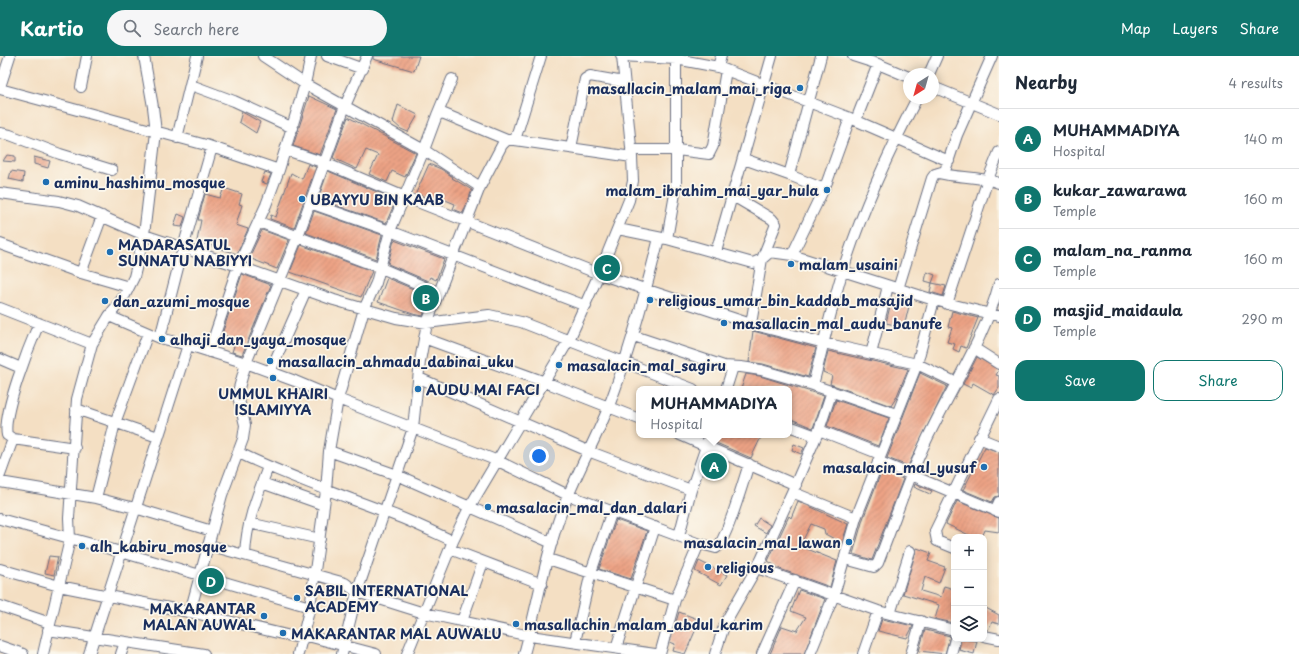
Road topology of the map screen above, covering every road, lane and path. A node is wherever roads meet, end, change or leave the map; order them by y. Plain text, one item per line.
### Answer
1 (10, 56) edge
2 (87, 56) edge
3 (144, 56) edge
4 (197, 56) edge
5 (311, 56) edge
6 (327, 56) edge
7 (367, 56) edge
8 (541, 56) edge
9 (622, 56) edge
10 (721, 56) edge
11 (772, 56) edge
12 (821, 56) edge
13 (853, 56) edge
14 (938, 56) edge
15 (992, 56) edge
16 (267, 57) edge
17 (676, 58) edge
18 (882, 62) edge
19 (722, 68) junction
20 (932, 68) edge
21 (363, 69) junction
22 (903, 74) edge
23 (452, 79) dead end
24 (624, 82) junction
25 (306, 84) junction
26 (766, 84) junction
27 (191, 85) junction
28 (82, 86) dead end
29 (0, 88) edge
30 (939, 89) edge
31 (809, 102) junction
32 (971, 102) junction
33 (914, 104) edge
34 (345, 106) junction
35 (999, 114) edge
36 (437, 115) junction
37 (853, 119) junction
38 (293, 128) junction
39 (156, 132) junction
40 (0, 133) edge
41 (177, 138) junction
42 (896, 138) junction
43 (511, 140) junction
44 (212, 147) junction
45 (571, 148) junction
46 (286, 150) junction
47 (424, 150) junction
48 (677, 150) junction
49 (999, 152) edge
50 (631, 153) junction
51 (744, 159) junction
52 (949, 161) junction
53 (325, 162) junction
54 (112, 170) dead end
55 (279, 170) junction
56 (938, 174) junction
57 (789, 175) junction
58 (988, 180) junction
59 (999, 183) edge
60 (480, 187) junction
61 (824, 189) junction
62 (0, 193) edge
63 (733, 196) junction
64 (405, 197) junction
65 (310, 203) junction
66 (102, 216) junction
67 (259, 222) junction
68 (467, 222) junction
69 (618, 229) junction
70 (390, 231) junction
71 (144, 235) junction
72 (298, 236) junction
73 (663, 238) junction
74 (0, 244) edge
75 (183, 248) junction
76 (716, 252) junction
77 (792, 255) junction
78 (453, 256) junction
79 (762, 259) junction
80 (238, 266) junction
81 (381, 268) junction
82 (843, 271) junction
83 (81, 273) junction
84 (600, 274) junction
85 (281, 282) junction
86 (999, 284) edge
87 (130, 286) junction
88 (893, 288) junction
89 (306, 290) junction
90 (646, 290) junction
91 (439, 293) junction
92 (934, 300) junction
93 (947, 304) junction
94 (586, 306) junction
95 (0, 308) edge
96 (364, 309) junction
97 (994, 315) edge
98 (109, 316) junction
99 (39, 323) junction
100 (426, 324) junction
101 (751, 324) junction
102 (148, 333) junction
103 (634, 336) junction
104 (160, 338) junction
105 (424, 338) junction
106 (569, 340) junction
107 (824, 343) junction
108 (92, 344) junction
109 (188, 345) junction
110 (974, 348) junction
111 (209, 352) junction
112 (870, 354) junction
113 (0, 359) edge
114 (625, 362) junction
115 (246, 363) junction
116 (917, 364) junction
117 (999, 364) edge
118 (733, 367) junction
119 (21, 368) junction
120 (270, 372) junction
121 (419, 378) junction
122 (545, 382) junction
123 (957, 383) junction
124 (813, 385) junction
125 (685, 386) edge
126 (727, 386) edge
127 (832, 391) junction
128 (338, 399) junction
129 (999, 399) edge
130 (608, 407) junction
131 (76, 409) junction
132 (896, 414) junction
133 (636, 418) edge
134 (3, 420) edge
135 (522, 421) junction
136 (115, 423) junction
137 (792, 427) edge
138 (413, 428) junction
139 (817, 433) junction
140 (158, 437) junction
141 (688, 438) edge
142 (709, 438) edge
143 (979, 438) junction
144 (12, 440) junction
145 (707, 445) junction
146 (999, 446) edge
147 (75, 448) junction
148 (329, 451) junction
149 (588, 451) junction
150 (239, 453) junction
151 (879, 457) junction
152 (498, 461) junction
153 (749, 464) junction
154 (268, 467) junction
155 (912, 474) junction
156 (0, 475) edge
157 (397, 475) junction
158 (0, 482) edge
159 (262, 483) junction
160 (794, 488) junction
161 (691, 490) junction
162 (326, 491) junction
163 (952, 493) junction
164 (72, 494) junction
165 (568, 495) junction
166 (96, 498) junction
167 (324, 505) junction
168 (135, 508) junction
169 (470, 508) junction
170 (998, 508) edge
171 (384, 511) junction
172 (612, 511) junction
173 (856, 518) junction
174 (0, 519) edge
175 (249, 523) junction
176 (655, 527) junction
177 (212, 532) junction
178 (679, 536) junction
179 (70, 538) junction
180 (320, 539) junction
181 (552, 543) junction
182 (697, 543) junction
183 (208, 545) junction
184 (451, 545) junction
185 (951, 547) edge
186 (910, 551) dead end
187 (121, 552) junction
188 (245, 555) junction
189 (845, 559) junction
190 (548, 560) junction
191 (483, 562) junction
192 (757, 568) junction
193 (0, 569) edge
194 (591, 572) junction
195 (315, 575) junction
196 (200, 576) junction
197 (795, 580) junction
198 (542, 584) junction
199 (59, 586) junction
200 (636, 587) junction
201 (357, 592) junction
202 (107, 595) junction
203 (834, 595) junction
204 (675, 600) junction
205 (0, 606) edge
206 (310, 607) junction
207 (878, 611) junction
208 (190, 612) junction
209 (424, 613) junction
210 (890, 614) junction
211 (462, 621) junction
212 (921, 621) junction
213 (49, 626) junction
214 (951, 629) edge
215 (530, 636) junction
216 (93, 637) junction
217 (303, 637) junction
218 (987, 637) edge
219 (999, 639) edge
220 (124, 642) junction
221 (575, 642) junction
222 (953, 642) edge
223 (0, 646) edge
224 (616, 648) junction
225 (343, 650) edge
226 (23, 654) edge
227 (43, 654) edge
228 (88, 654) edge
229 (121, 654) edge
230 (204, 654) edge
231 (298, 654) edge
232 (376, 654) edge
233 (407, 654) edge
234 (524, 654) edge
235 (655, 654) edge
236 (660, 654) edge
237 (715, 654) edge
238 (762, 654) edge
239 (810, 654) edge
240 (863, 654) edge
241 (911, 654) edge
242 (951, 654) edge

1 - 29 street
2 - 28 street
3 - 39 street
4 - 27 street
5 - 25 street
6 - 21 street
7 - 21 street
8 - 43 street
9 - 17 street
9 - 24 street
10 - 19 street
11 - 26 street
12 - 31 street
13 - 18 street
14 - 20 street
15 - 32 street
16 - 25 street
17 - 19 street
17 - 48 street
18 - 22 street
18 - 37 street
19 - 26 street
19 - 48 street
21 - 34 street
23 - 36 street
24 - 45 street
24 - 50 street
25 - 34 street
25 - 38 street
26 - 31 street
26 - 51 street
27 - 38 street
27 - 41 street
29 - 39 street
30 - 32 street
31 - 37 street
31 - 57 street
32 - 35 street
32 - 52 street
33 - 42 street
34 - 47 street
34 - 53 street
36 - 43 street
36 - 47 street
37 - 42 street
37 - 61 street
38 - 46 street
39 - 41 street
39 - 71 street
40 - 54 street
41 - 44 street
42 - 52 street
42 - 82 street
43 - 45 street
43 - 60 street
44 - 55 street
44 - 75 street
45 - 50 street
46 - 53 street
46 - 55 street
47 - 60 street
47 - 64 street
48 - 50 street
48 - 73 street
49 - 58 street
50 - 69 street
51 - 57 street
51 - 63 street
52 - 56 street
53 - 64 street
53 - 65 street
55 - 67 street
56 - 58 street
56 - 88 street
57 - 61 street
58 - 59 street
58 - 93 street
60 - 68 street
61 - 77 street
62 - 66 street
63 - 76 street
63 - 79 street
64 - 68 street
64 - 70 street
65 - 70 street
65 - 72 street
66 - 71 street
66 - 83 street
67 - 72 street
67 - 80 street
68 - 78 street
68 - 84 street
69 - 73 street
69 - 84 street
70 - 78 street
70 - 81 street
71 - 75 street
71 - 87 street
72 - 81 street
72 - 85 street
73 - 76 street
73 - 90 street
74 - 83 street
75 - 80 street
75 - 104 street
76 - 79 street
77 - 79 street
77 - 82 street
78 - 91 street
78 - 94 street
79 - 101 street
80 - 85 street
80 - 111 street
81 - 91 street
81 - 96 street
82 - 88 street
82 - 107 street
83 - 87 street
84 - 90 street
84 - 94 street
85 - 89 street
85 - 115 street
86 - 97 street
87 - 98 street
88 - 92 street
88 - 112 street
89 - 96 street
89 - 120 street
90 - 101 street
90 - 103 street
91 - 100 street
92 - 93 street
92 - 116 street
93 - 97 street
94 - 106 street
95 - 99 street
96 - 100 street
96 - 128 street
97 - 110 street
98 - 102 street
98 - 108 street
99 - 108 street
99 - 119 street
100 - 105 street
100 - 106 street
101 - 107 street
102 - 104 street
102 - 136 street
103 - 114 street
103 - 118 street
104 - 109 street
105 - 121 street
105 - 122 street
106 - 114 street
106 - 122 street
107 - 112 street
107 - 124 street
108 - 131 street
109 - 111 street
109 - 140 street
110 - 117 street
110 - 123 street
111 - 115 street
112 - 116 street
113 - 119 street
114 - 125 street
114 - 130 street
115 - 120 street
115 - 150 street
116 - 123 street
116 - 132 street
118 - 124 street
118 - 126 street
119 - 134 street
120 - 128 street
121 - 135 street
121 - 138 street
122 - 130 street
122 - 135 street
123 - 155 street
124 - 127 street
127 - 132 street
127 - 139 street
128 - 138 street
128 - 148 street
129 - 143 street
130 - 133 street
130 - 149 street
131 - 136 street
131 - 147 street
132 - 151 street
134 - 144 street
135 - 149 street
135 - 152 street
136 - 140 street
136 - 166 street
137 - 139 street
138 - 152 street
138 - 157 street
139 - 151 street
139 - 160 street
140 - 168 street
141 - 145 street
142 - 145 street
143 - 146 street
143 - 163 street
144 - 147 street
144 - 156 street
145 - 153 street
145 - 161 street
147 - 164 street
148 - 157 street
148 - 162 street
149 - 161 street
149 - 165 street
150 - 154 street
150 - 177 street
151 - 155 street
151 - 173 street
152 - 165 street
152 - 169 street
153 - 160 street
153 - 182 street
154 - 159 street
154 - 162 street
155 - 163 street
155 - 189 street
157 - 169 street
157 - 171 street
158 - 164 street
159 - 167 street
159 - 175 street
160 - 173 street
160 - 192 street
161 - 178 street
162 - 167 street
162 - 171 street
163 - 170 street
163 - 185 street
164 - 166 street
164 - 179 street
165 - 172 street
165 - 181 street
166 - 168 street
167 - 180 street
168 - 177 street
168 - 187 street
169 - 181 street
169 - 184 street
171 - 184 street
171 - 201 street
172 - 176 street
172 - 194 street
173 - 189 street
174 - 179 street
175 - 180 street
175 - 188 street
176 - 178 street
176 - 200 street
177 - 183 street
178 - 182 street
179 - 187 street
179 - 199 street
180 - 195 street
181 - 190 street
182 - 204 street
183 - 188 street
183 - 196 street
184 - 191 street
184 - 209 street
186 - 210 street
187 - 196 street
187 - 202 street
188 - 195 street
189 - 203 street
190 - 194 street
190 - 198 street
191 - 198 street
191 - 211 street
192 - 197 street
192 - 237 street
193 - 199 street
194 - 200 street
194 - 221 street
195 - 201 street
195 - 206 street
196 - 206 street
196 - 208 street
197 - 203 street
197 - 238 street
198 - 215 street
199 - 202 street
199 - 213 street
200 - 204 street
200 - 224 street
201 - 209 street
201 - 225 street
202 - 208 street
202 - 216 street
203 - 207 street
203 - 239 street
204 - 236 street
205 - 213 street
206 - 217 street
207 - 210 street
207 - 240 street
208 - 217 street
209 - 211 street
209 - 233 street
210 - 212 street
211 - 215 street
212 - 214 street
212 - 241 street
213 - 216 street
213 - 227 street
215 - 221 street
215 - 234 street
216 - 220 street
216 - 228 street
217 - 225 street
217 - 231 street
218 - 219 street
220 - 229 street
220 - 230 street
221 - 224 street
222 - 242 street
223 - 226 street
224 - 235 street
225 - 232 street

